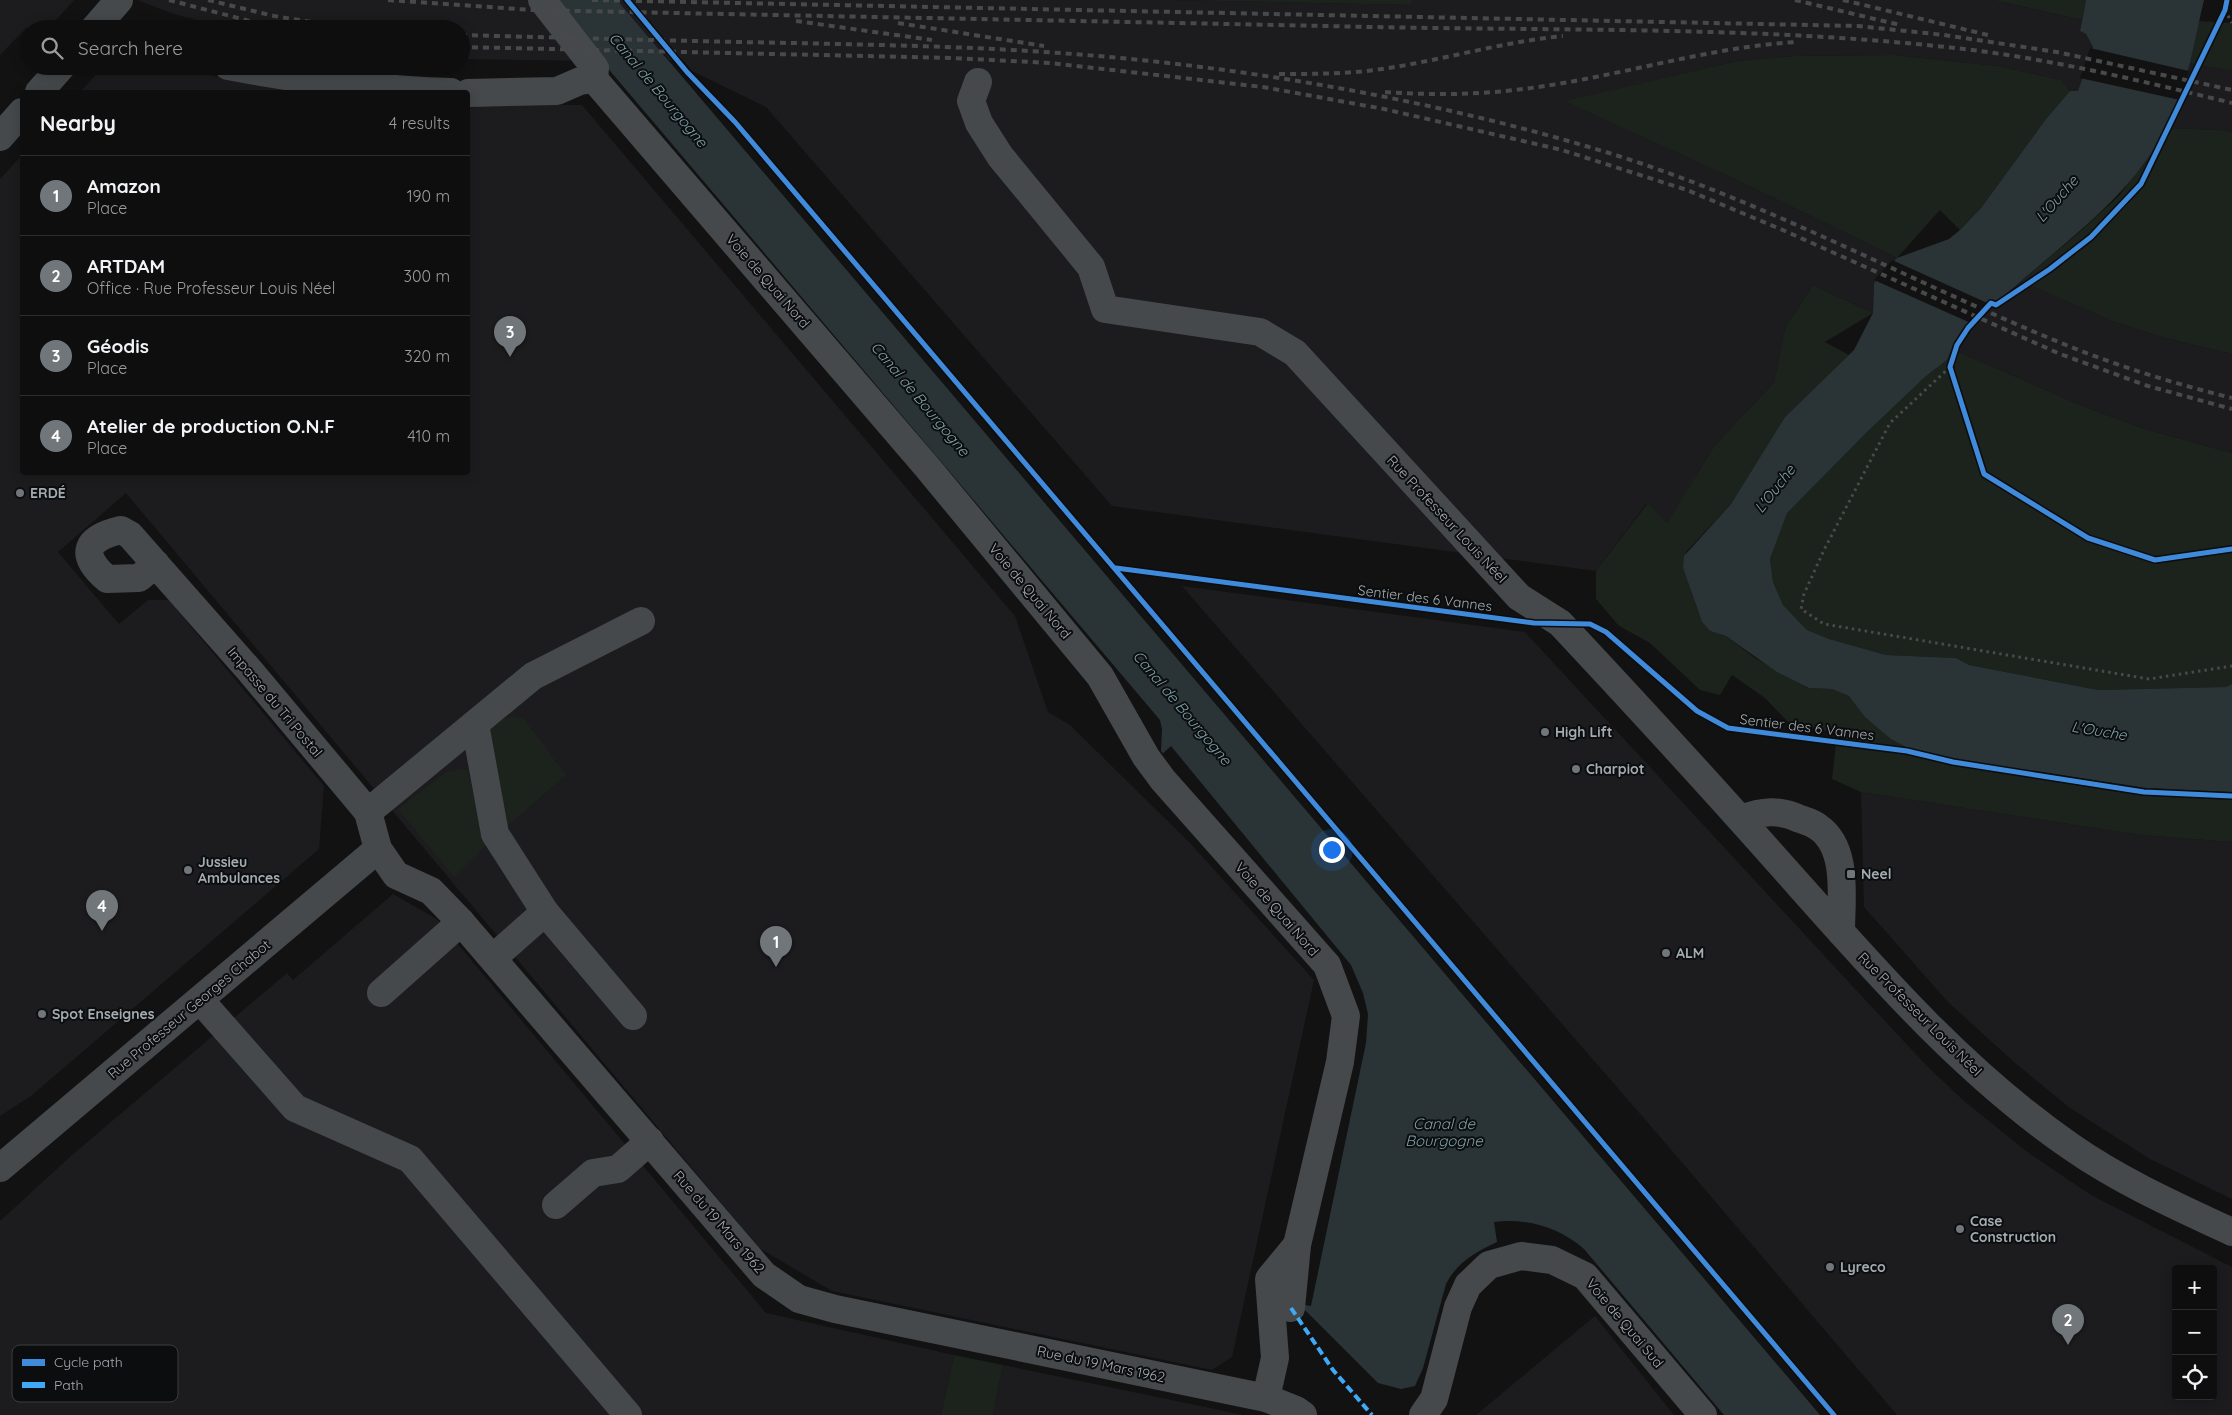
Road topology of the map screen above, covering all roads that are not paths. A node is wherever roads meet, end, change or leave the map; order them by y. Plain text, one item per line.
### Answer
1 (119, 0) edge
2 (542, 0) edge
3 (106, 20) edge
4 (54, 75) edge
5 (277, 75) edge
6 (594, 79) junction
7 (978, 82) dead end
8 (41, 90) edge
9 (395, 90) edge
10 (470, 93) edge
11 (20, 114) edge
12 (0, 136) edge
13 (156, 564) dead end
14 (641, 621) dead end
15 (475, 724) junction
16 (368, 812) junction
17 (1741, 819) junction
18 (378, 849) junction
19 (545, 912) junction
20 (461, 922) junction
21 (1841, 932) junction
22 (493, 958) junction
23 (381, 993) dead end
24 (200, 1000) junction
25 (633, 1016) dead end
26 (650, 1141) junction
27 (0, 1168) edge
28 (556, 1205) dead end
29 (2232, 1232) edge
30 (1297, 1245) junction
31 (1291, 1308) dead end
32 (1266, 1398) junction
33 (628, 1415) edge
34 (1302, 1415) edge
35 (1423, 1415) edge
36 (1703, 1415) edge

1 - 3 street
2 - 6 street, Voie de Quai Nord
4 - 8 street
5 - 9 street
6 - 10 street
6 - 30 street, Voie de Quai Nord
7 - 17 street, Rue Professeur Louis Néel
11 - 12 street
13 - 16 street, Impasse du Tri Postal
14 - 15 street
15 - 16 street
15 - 19 street
16 - 18 street, Impasse du Tri Postal
17 - 21 street, Rue Professeur Louis Néel
17 - 21 street
18 - 20 street, Rue du 19 Mars 1962
18 - 24 street, Rue Professeur Georges Chabot
19 - 22 street
19 - 25 street
20 - 22 street, Rue du 19 Mars 1962
20 - 23 street
21 - 29 street, Rue Professeur Louis Néel
22 - 26 street, Rue du 19 Mars 1962
24 - 27 street, Rue Professeur Georges Chabot
24 - 33 street
26 - 28 street
26 - 32 street, Rue du 19 Mars 1962
30 - 31 street, Voie de Quai Nord
30 - 32 street, Voie de Quai Nord
32 - 34 street, Rue du 19 Mars 1962
35 - 36 street, Voie de Quai Sud

